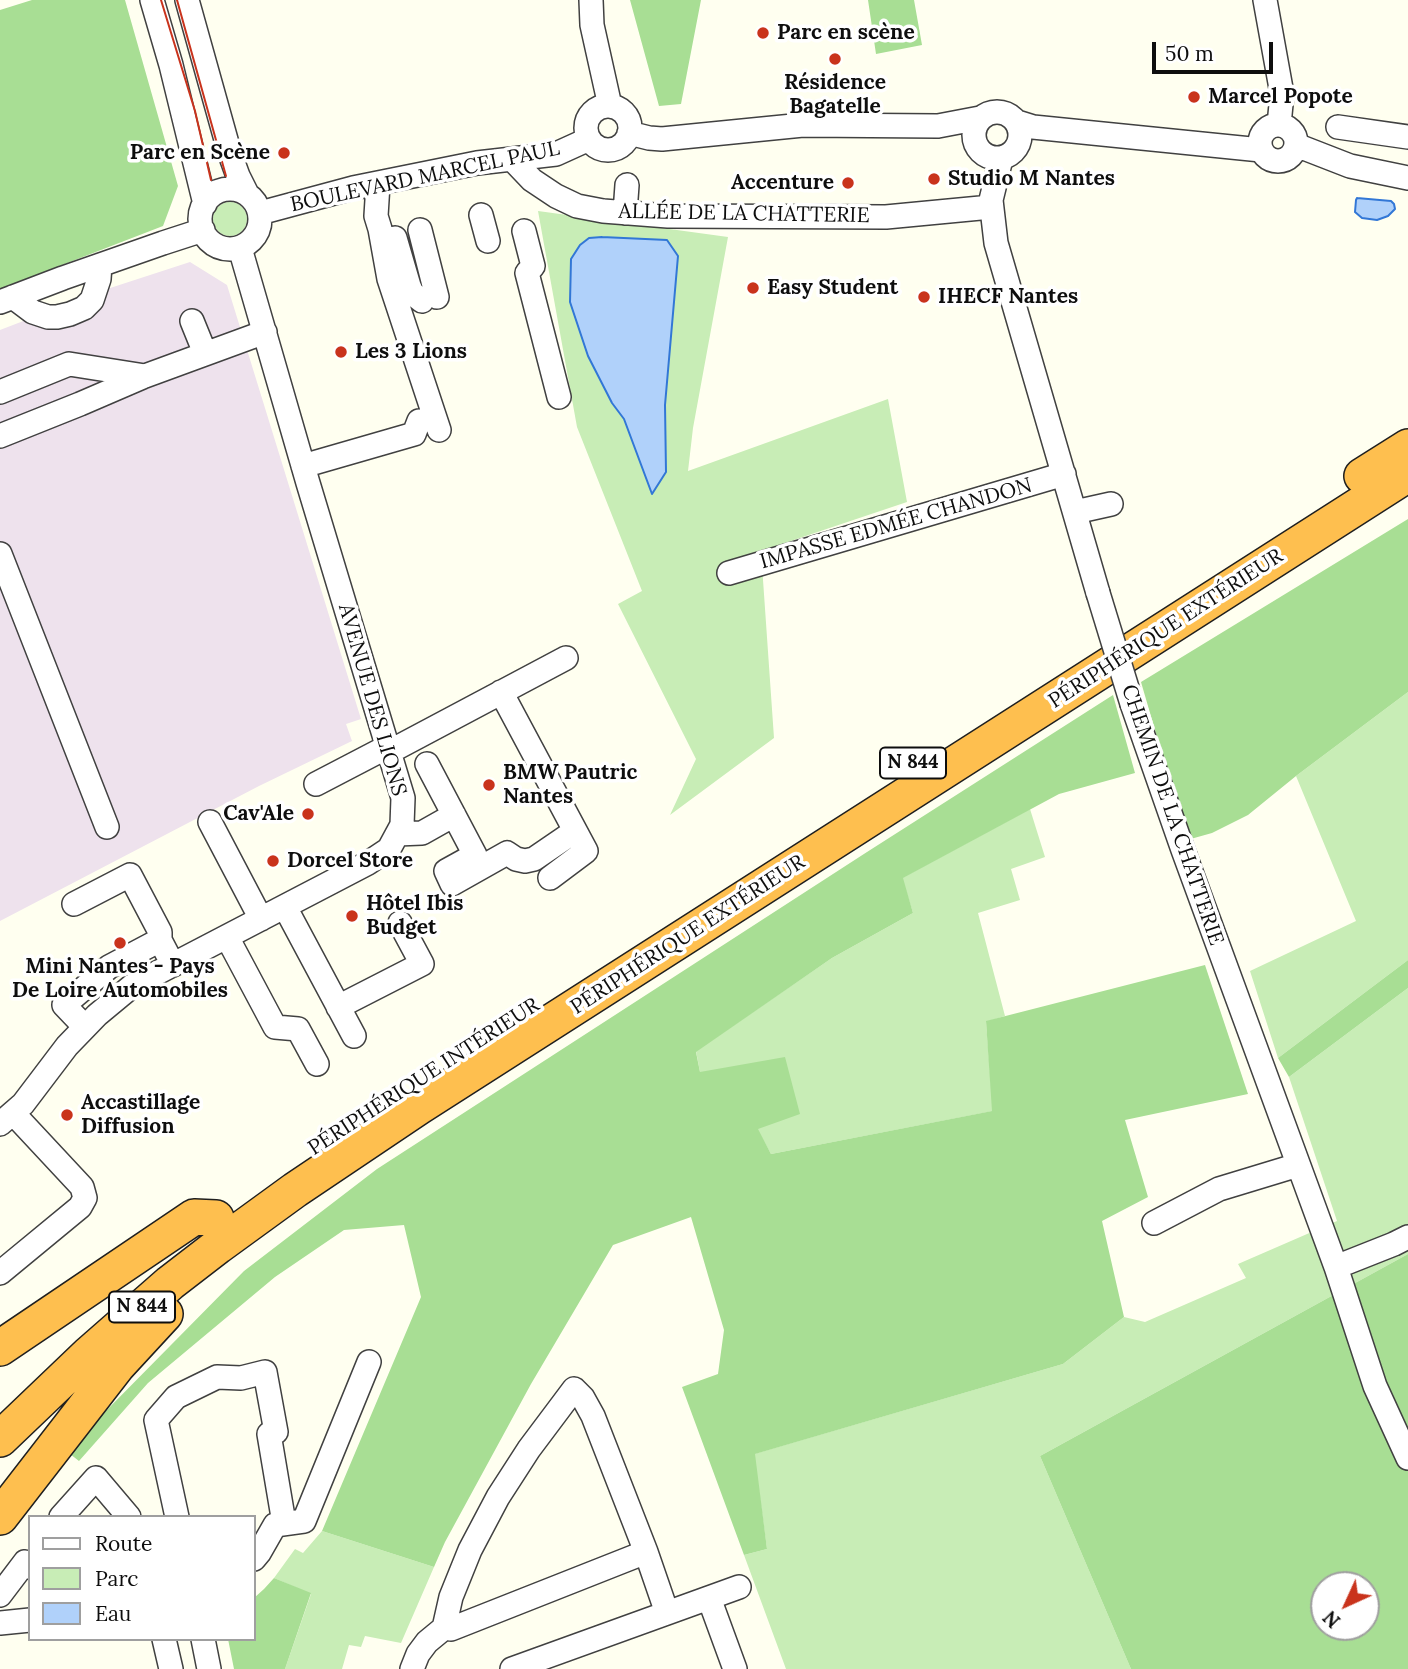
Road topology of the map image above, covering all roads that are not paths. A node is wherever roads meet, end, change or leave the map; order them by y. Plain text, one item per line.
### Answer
1 (152, 0) edge
2 (187, 0) edge
3 (591, 0) edge
4 (1269, 1) edge
5 (610, 106) junction
6 (994, 116) junction
7 (1279, 125) junction
8 (1338, 127) dead end
9 (629, 133) junction
10 (1408, 137) edge
11 (589, 139) junction
12 (1296, 145) junction
13 (1261, 150) junction
14 (512, 159) junction
15 (1001, 159) junction
16 (1408, 178) edge
17 (378, 184) junction
18 (626, 186) dead end
19 (205, 204) junction
20 (253, 204) junction
21 (991, 207) junction
22 (625, 213) junction
23 (481, 215) dead end
24 (203, 230) junction
25 (419, 230) dead end
26 (524, 231) dead end
27 (488, 241) dead end
28 (240, 248) junction
29 (391, 253) junction
30 (100, 265) junction
31 (7, 300) edge
32 (192, 321) dead end
33 (265, 332) junction
34 (205, 353) junction
35 (145, 376) junction
36 (0, 392) edge
37 (559, 397) dead end
38 (0, 436) edge
39 (1408, 446) edge
40 (303, 466) junction
41 (1064, 474) junction
42 (1408, 474) edge
43 (1111, 504) dead end
44 (1075, 512) junction
45 (0, 554) edge
46 (729, 573) dead end
47 (566, 658) dead end
48 (501, 692) junction
49 (388, 750) junction
50 (427, 764) dead end
51 (316, 785) dead end
52 (454, 815) junction
53 (210, 822) dead end
54 (107, 827) dead end
55 (575, 831) junction
56 (397, 834) junction
57 (550, 878) dead end
58 (74, 904) dead end
59 (285, 907) junction
60 (261, 919) junction
61 (400, 923) dead end
62 (227, 937) junction
63 (160, 940) junction
64 (173, 965) junction
65 (338, 1007) junction
66 (85, 1027) junction
67 (354, 1037) dead end
68 (317, 1064) dead end
69 (6, 1118) edge
70 (1298, 1165) junction
71 (295, 1189) junction
72 (216, 1218) junction
73 (1154, 1223) dead end
74 (1408, 1237) edge
75 (1336, 1267) junction
76 (0, 1273) edge
77 (0, 1348) edge
78 (369, 1362) dead end
79 (0, 1406) edge
80 (0, 1438) edge
81 (1408, 1458) edge
82 (63, 1515) edge
83 (127, 1515) edge
84 (177, 1515) edge
85 (0, 1517) edge
86 (284, 1523) junction
87 (646, 1552) junction
88 (256, 1557) edge
89 (28, 1562) edge
90 (739, 1587) dead end
91 (0, 1595) edge
92 (709, 1598) junction
93 (667, 1613) junction
94 (28, 1620) edge
95 (0, 1623) edge
96 (444, 1628) junction
97 (164, 1641) edge
98 (203, 1641) edge
99 (171, 1669) edge
100 (209, 1669) edge
101 (412, 1669) edge
102 (512, 1669) edge
103 (735, 1669) edge

1 - 19 street
2 - 20 street
3 - 5 street
4 - 7 street
5 - 9 street
5 - 11 street
6 - 9 street
6 - 13 street
6 - 15 street
6 - 15 street
7 - 12 street
7 - 13 street
8 - 10 street
9 - 11 street
11 - 14 street, BOULEVARD MARCEL PAUL
12 - 13 street
12 - 16 street
14 - 17 street, BOULEVARD MARCEL PAUL
14 - 22 street, ALLÉE DE LA CHATTERIE
15 - 21 street, CHEMIN DE LA CHATTERIE
17 - 20 street, BOULEVARD MARCEL PAUL
17 - 29 street
18 - 22 street
19 - 20 street
19 - 24 street
20 - 28 street
21 - 22 street, ALLÉE DE LA CHATTERIE
21 - 41 street, CHEMIN DE LA CHATTERIE
23 - 27 street
24 - 28 street
24 - 30 street
25 - 29 street
26 - 37 street
28 - 33 street, AVENUE DES LIONS
29 - 40 street
30 - 31 street
30 - 31 street
32 - 34 street
33 - 34 street
33 - 40 street, AVENUE DES LIONS
34 - 35 street
35 - 36 street
35 - 38 street
39 - 72 highway, PÉRIPHÉRIQUE INTÉRIEUR / N 844
40 - 49 street, AVENUE DES LIONS
41 - 44 street, CHEMIN DE LA CHATTERIE
41 - 46 street, IMPASSE EDMÉE CHANDON
42 - 71 highway, PÉRIPHÉRIQUE EXTÉRIEUR / N 844
43 - 44 street
44 - 70 street, CHEMIN DE LA CHATTERIE, bridge
45 - 54 street
47 - 48 street
48 - 49 street
48 - 55 street
49 - 51 street
49 - 56 street, AVENUE DES LIONS
50 - 52 street
52 - 55 street
52 - 56 street
53 - 60 street
55 - 57 street
56 - 59 street
58 - 63 street
59 - 60 street
59 - 65 street
60 - 62 street
61 - 65 street
62 - 64 street
62 - 68 street
63 - 64 street
63 - 66 street
64 - 66 street
65 - 67 street
66 - 69 street
69 - 76 street
70 - 73 street
70 - 75 street, CHEMIN DE LA CHATTERIE
71 - 80 highway, PÉRIPHÉRIQUE EXTÉRIEUR / N 844
71 - 85 highway
72 - 77 highway
72 - 79 highway, PÉRIPHÉRIQUE INTÉRIEUR / N 844
74 - 75 street
75 - 81 street, CHEMIN DE LA CHATTERIE
78 - 86 street
82 - 83 street
84 - 86 street
86 - 88 street
87 - 93 street
87 - 96 street
87 - 96 street
89 - 91 street
90 - 92 street
92 - 93 street
92 - 103 street
93 - 102 street
94 - 95 street
96 - 101 street
97 - 99 street
98 - 100 street

